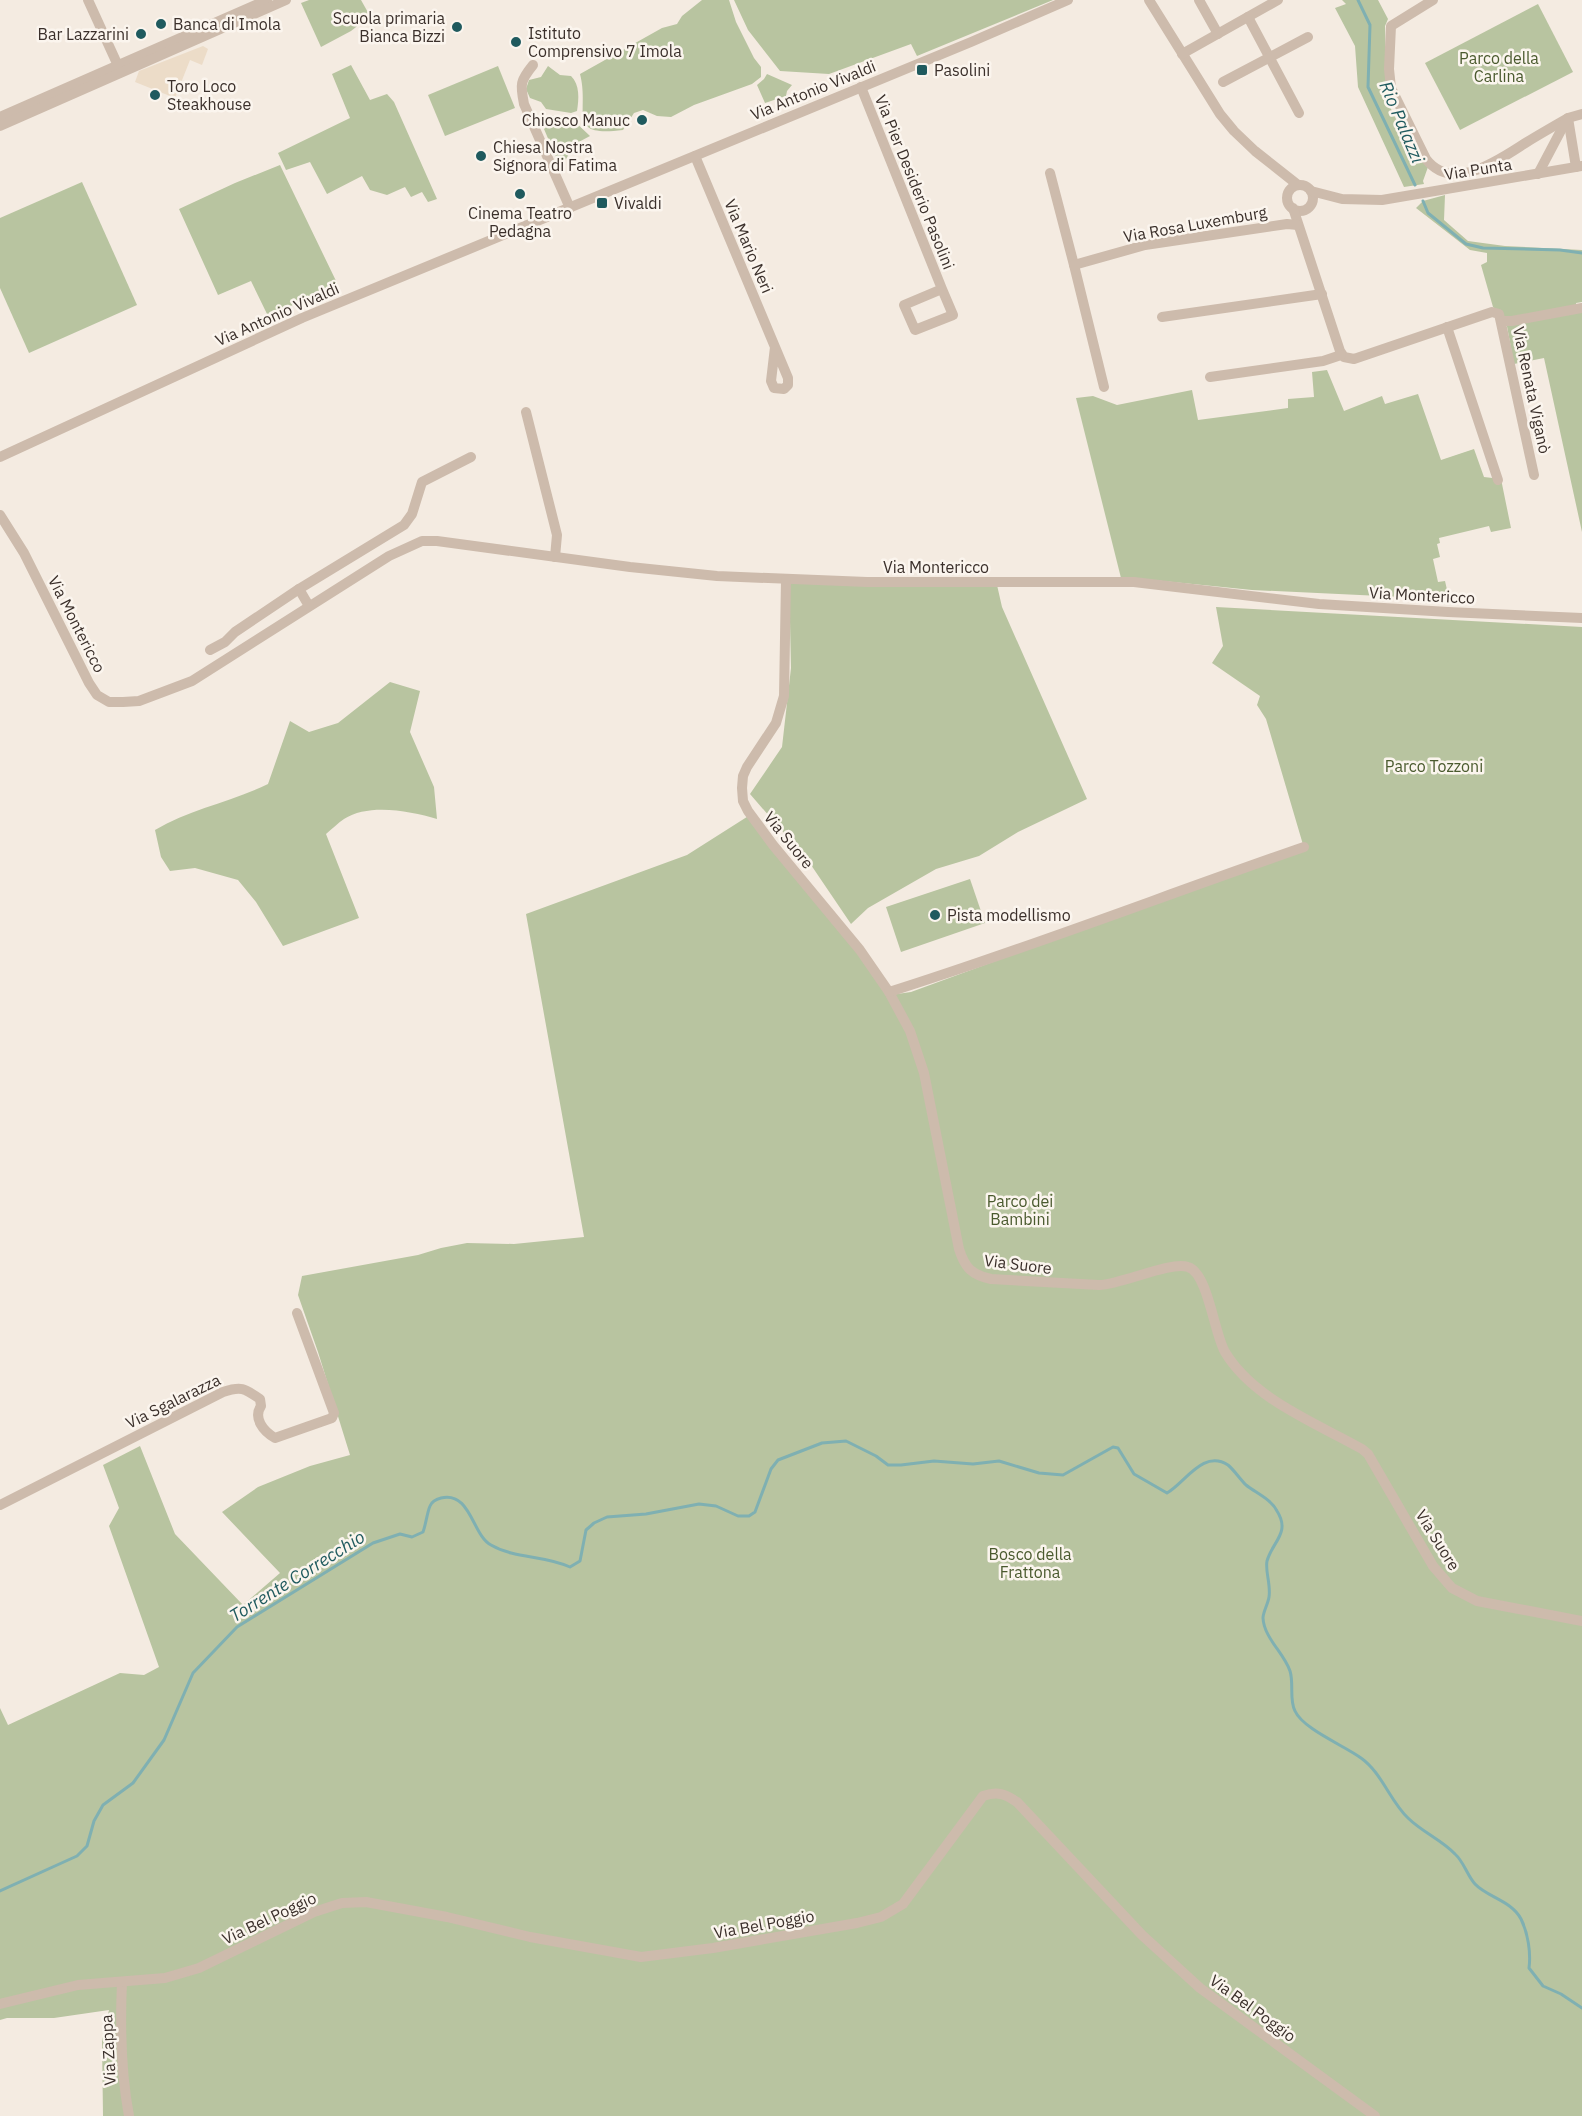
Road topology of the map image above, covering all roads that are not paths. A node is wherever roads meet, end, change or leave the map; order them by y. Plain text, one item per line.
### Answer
1 (88, 0) edge
2 (267, 0) edge
3 (286, 0) edge
4 (1068, 0) edge
5 (1149, 0) edge
6 (1199, 0) edge
7 (1278, 0) edge
8 (1433, 0) edge
9 (1248, 17) junction
10 (231, 20) junction
11 (1218, 34) junction
12 (1308, 37) dead end
13 (1182, 54) junction
14 (1269, 57) junction
15 (533, 65) dead end
16 (120, 70) junction
17 (1223, 82) dead end
18 (861, 87) junction
19 (1299, 113) dead end
20 (1582, 114) edge
21 (0, 117) edge
22 (1568, 118) junction
23 (0, 126) edge
24 (1552, 148) junction
25 (1573, 148) junction
26 (695, 156) junction
27 (1575, 167) edge
28 (1276, 168) junction
29 (1050, 173) dead end
30 (1538, 174) junction
31 (1298, 185) junction
32 (1311, 191) junction
33 (1342, 199) junction
34 (1297, 205) junction
35 (570, 208) junction
36 (1292, 225) junction
37 (1074, 265) junction
38 (942, 289) junction
39 (1322, 294) junction
40 (1582, 308) edge
41 (1162, 317) dead end
42 (1500, 317) junction
43 (1447, 327) junction
44 (775, 347) dead end
45 (1341, 355) junction
46 (1210, 377) dead end
47 (1104, 387) dead end
48 (525, 412) dead end
49 (0, 457) edge
50 (471, 457) dead end
51 (1534, 475) dead end
52 (1498, 480) dead end
53 (0, 515) edge
54 (555, 557) junction
55 (786, 580) junction
56 (299, 589) junction
57 (309, 606) junction
58 (1582, 618) edge
59 (210, 650) dead end
60 (1304, 847) dead end
61 (889, 992) junction
62 (297, 1313) dead end
63 (0, 1505) edge
64 (1582, 1621) edge
65 (122, 1982) junction
66 (0, 2004) edge
67 (129, 2116) edge
68 (1375, 2116) edge

1 - 16 street
2 - 10 street
3 - 10 street
4 - 18 street, Via Antonio Vivaldi
5 - 13 street, Via Punta
6 - 11 street
7 - 9 street
8 - 22 street
9 - 11 street
9 - 14 street
10 - 16 street
11 - 13 street
12 - 14 street
13 - 28 street, Via Punta
14 - 17 street
14 - 19 street
15 - 35 street
16 - 21 street
16 - 23 street
18 - 26 street, Via Antonio Vivaldi
18 - 38 street, Via Pier Desiderio Pasolini
20 - 22 street
22 - 24 street
22 - 25 street
24 - 25 street
24 - 27 street
24 - 30 street
25 - 27 street
26 - 35 street, Via Antonio Vivaldi
26 - 44 street, Via Mario Neri
27 - 30 street, Via Punta
28 - 31 street, Via Punta
28 - 34 street, Via Punta
29 - 37 street
30 - 33 street, Via Punta
31 - 32 street, Via Punta
31 - 34 street
32 - 33 street, Via Punta
32 - 34 street
33 - 34 street, Via Punta
34 - 36 street, Via Rosa Luxemburg
35 - 49 street, Via Antonio Vivaldi
36 - 37 street, Via Rosa Luxemburg
36 - 39 street, Via Rosa Luxemburg
37 - 47 street
38 - 38 street, Via Pier Desiderio Pasolini
39 - 41 street
39 - 45 street, Via Rosa Luxemburg
40 - 42 street
42 - 43 street
42 - 51 street, Via Renata Viganò
43 - 45 street
43 - 52 street
45 - 46 street
48 - 54 street
50 - 56 street
53 - 57 street, Via Montericco
54 - 55 street, Via Montericco
54 - 57 street, Via Montericco
55 - 58 street, Via Montericco
55 - 61 street, Via Suore
56 - 57 street
56 - 59 street
60 - 61 street
61 - 64 street, Via Suore
62 - 63 street, Via Sgalarazza
65 - 66 street, Via Bel Poggio
65 - 67 street, Via Zappa
65 - 68 street, Via Bel Poggio

